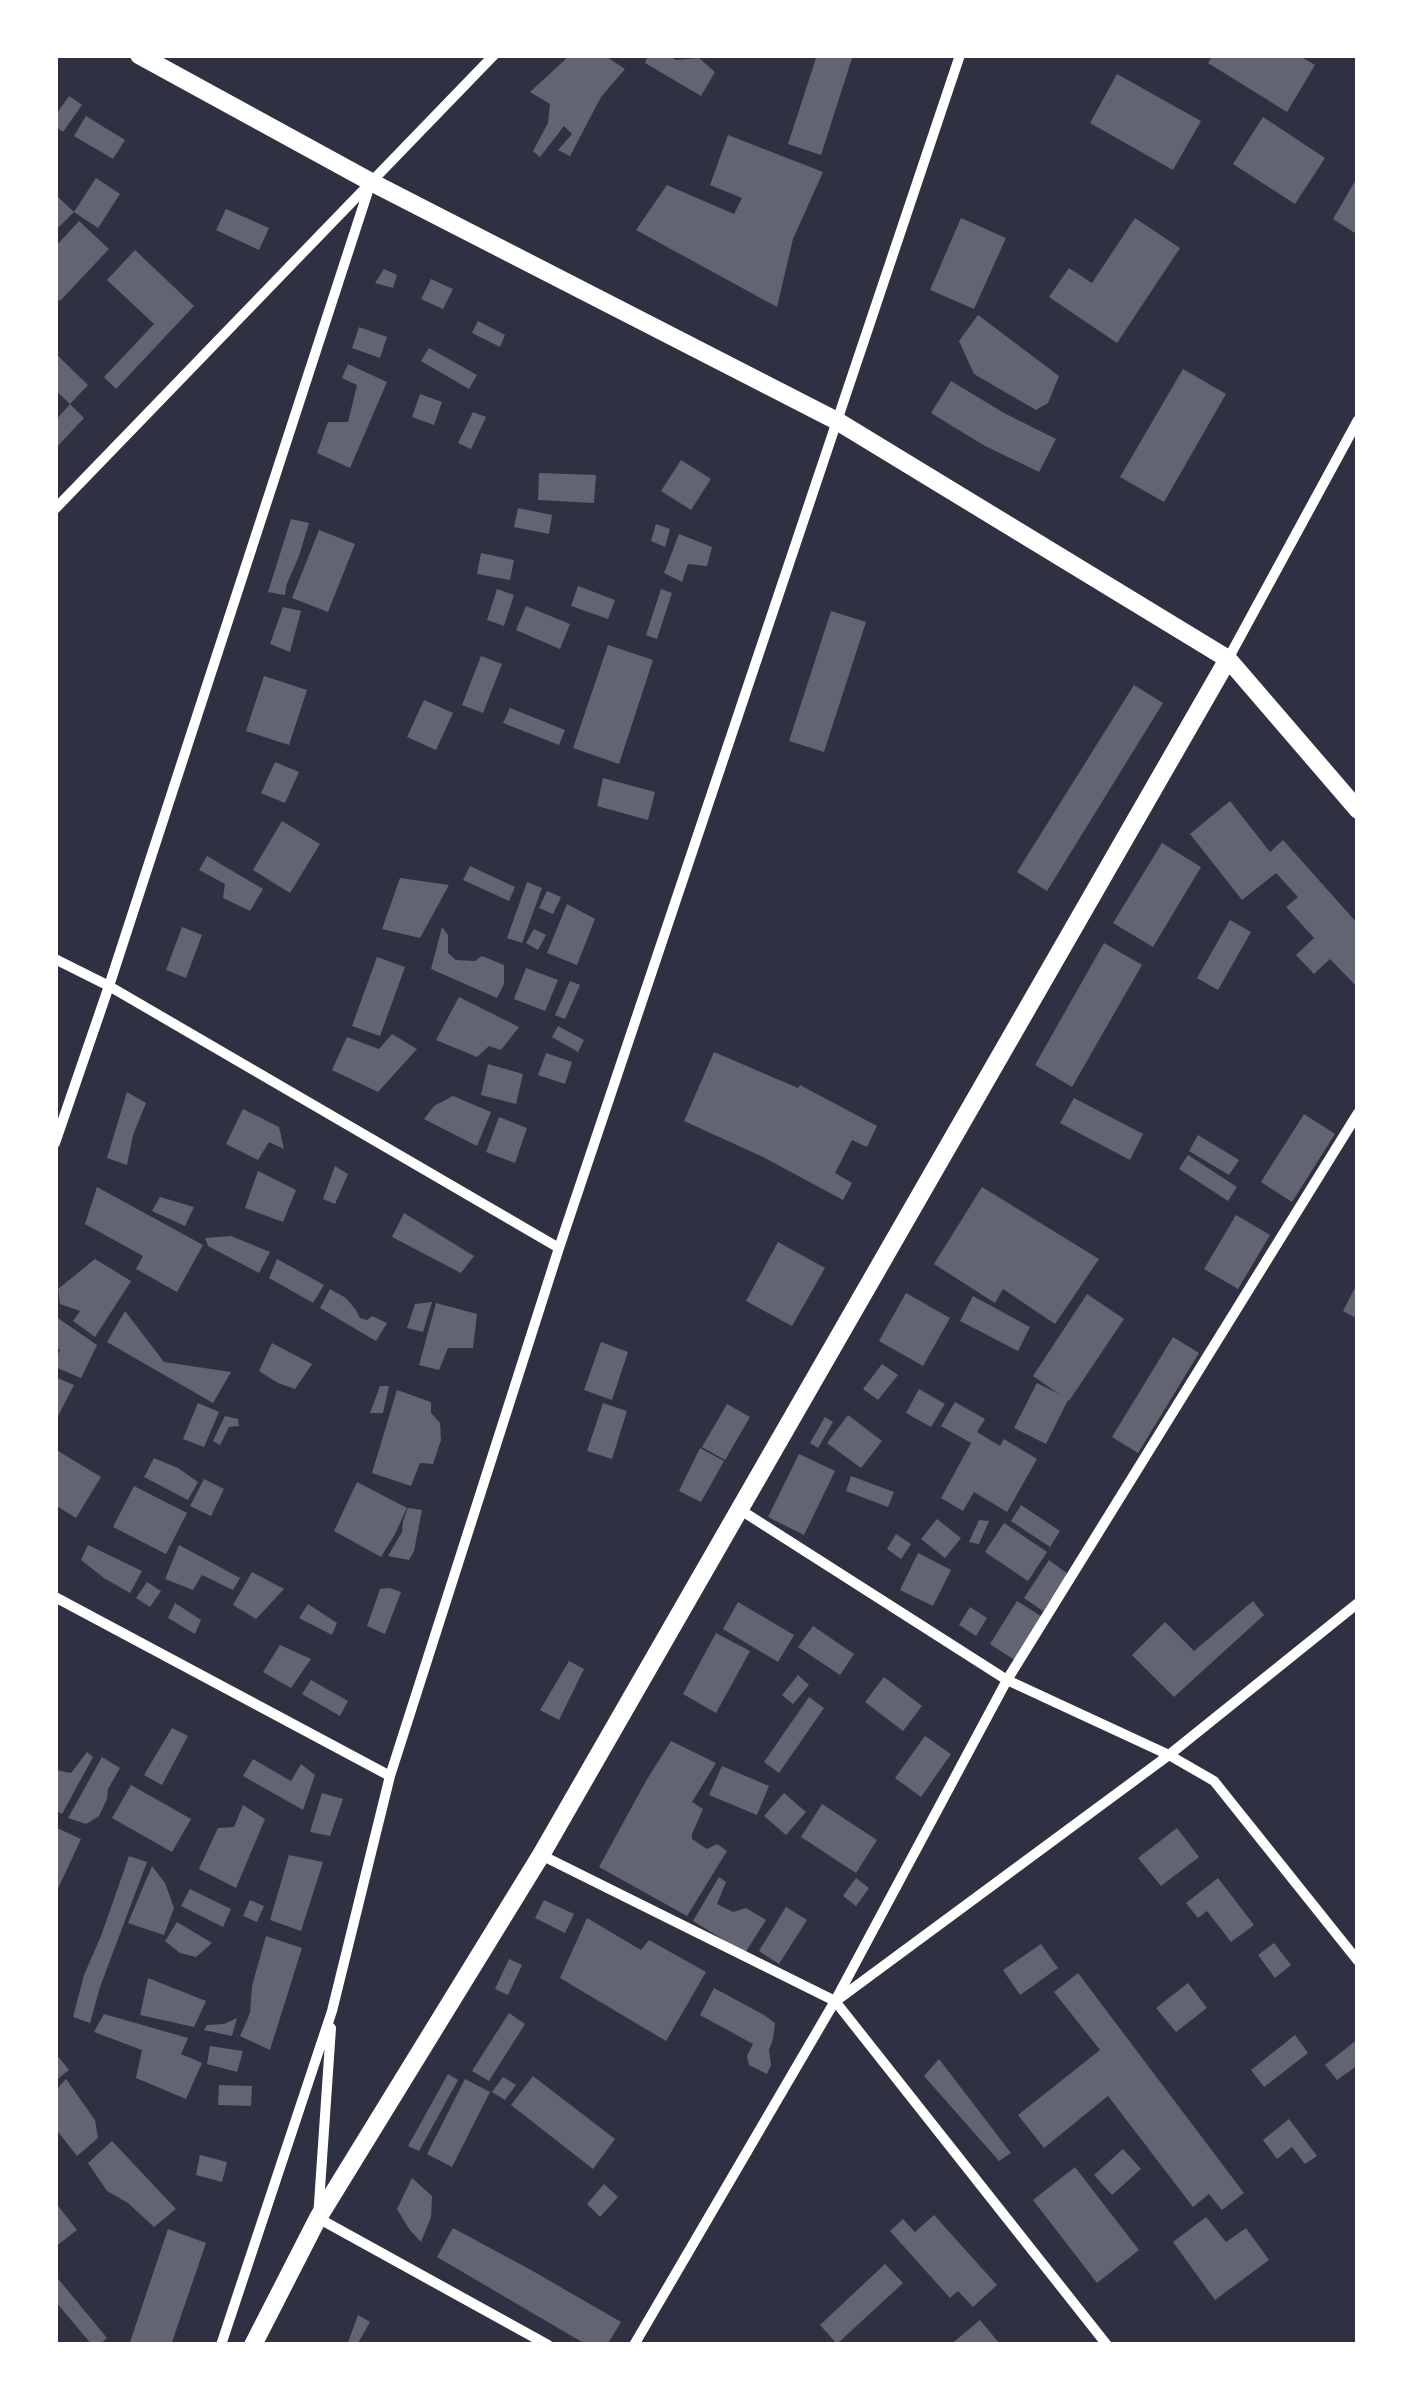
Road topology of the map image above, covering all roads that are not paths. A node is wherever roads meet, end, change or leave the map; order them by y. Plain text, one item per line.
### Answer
1 (139, 55) edge
2 (494, 55) edge
3 (960, 55) edge
4 (371, 182) junction
5 (1358, 420) edge
6 (837, 421) junction
7 (55, 509) edge
8 (1228, 660) junction
9 (1358, 810) edge
10 (55, 958) edge
11 (109, 986) junction
12 (1358, 1113) edge
13 (55, 1143) edge
14 (560, 1248) junction
15 (739, 1510) junction
16 (55, 1597) edge
17 (1358, 1603) edge
18 (1007, 1680) junction
19 (1169, 1755) junction
20 (390, 1776) junction
21 (541, 1854) junction
22 (1358, 1960) edge
23 (835, 2001) junction
24 (332, 2011) junction
25 (318, 2218) junction
26 (221, 2345) edge
27 (253, 2345) edge
28 (548, 2345) edge
29 (634, 2345) edge
30 (1107, 2345) edge

1 - 4 street
2 - 4 street
3 - 6 street
4 - 6 street
4 - 7 street
4 - 11 street
5 - 8 street
6 - 8 street
6 - 14 street
8 - 9 street
8 - 15 street
10 - 11 street
11 - 13 street
11 - 14 street
12 - 18 street
14 - 20 street
15 - 18 street
15 - 21 street
16 - 20 street
17 - 19 street
18 - 19 street
18 - 23 street
19 - 22 street
19 - 23 street
20 - 24 street
21 - 23 street
21 - 25 street
23 - 29 street
23 - 30 street
24 - 25 street
24 - 26 street
25 - 27 street
25 - 28 street

